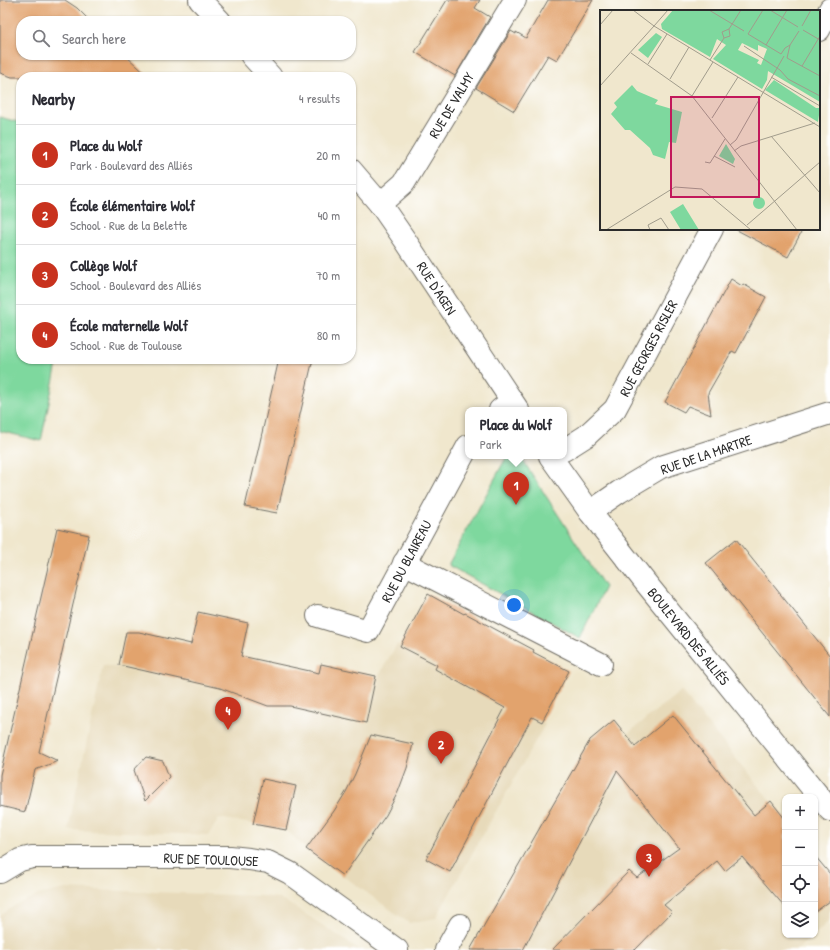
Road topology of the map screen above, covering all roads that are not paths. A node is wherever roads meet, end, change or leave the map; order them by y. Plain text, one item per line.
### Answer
1 (200, 0) edge
2 (515, 0) edge
3 (830, 9) edge
4 (215, 16) edge
5 (820, 28) edge
6 (256, 60) edge
7 (267, 72) edge
8 (356, 176) edge
9 (380, 204) junction
10 (711, 230) edge
11 (510, 407) edge
12 (830, 413) edge
13 (567, 448) edge
14 (465, 451) edge
15 (557, 459) edge
16 (590, 512) junction
17 (404, 563) junction
18 (318, 616) dead end
19 (601, 664) dead end
20 (830, 810) edge
21 (0, 872) edge
22 (460, 925) dead end
23 (397, 950) edge
24 (446, 950) edge

1 - 4 street
2 - 9 street, RUE DE VALMY
3 - 5 street
6 - 7 street
8 - 9 street, RUE D'AGEN
9 - 11 street, RUE D'AGEN
10 - 13 street, RUE GEORGES RISLER
12 - 16 street, RUE DE LA MARTRE
14 - 17 street, RUE DU BLAIREAU
15 - 16 street, BOULEVARD DES ALLIÉS
16 - 20 street, BOULEVARD DES ALLIÉS
17 - 18 street, RUE DU BLAIREAU
17 - 19 street
21 - 23 street, RUE DE TOULOUSE
22 - 24 street

